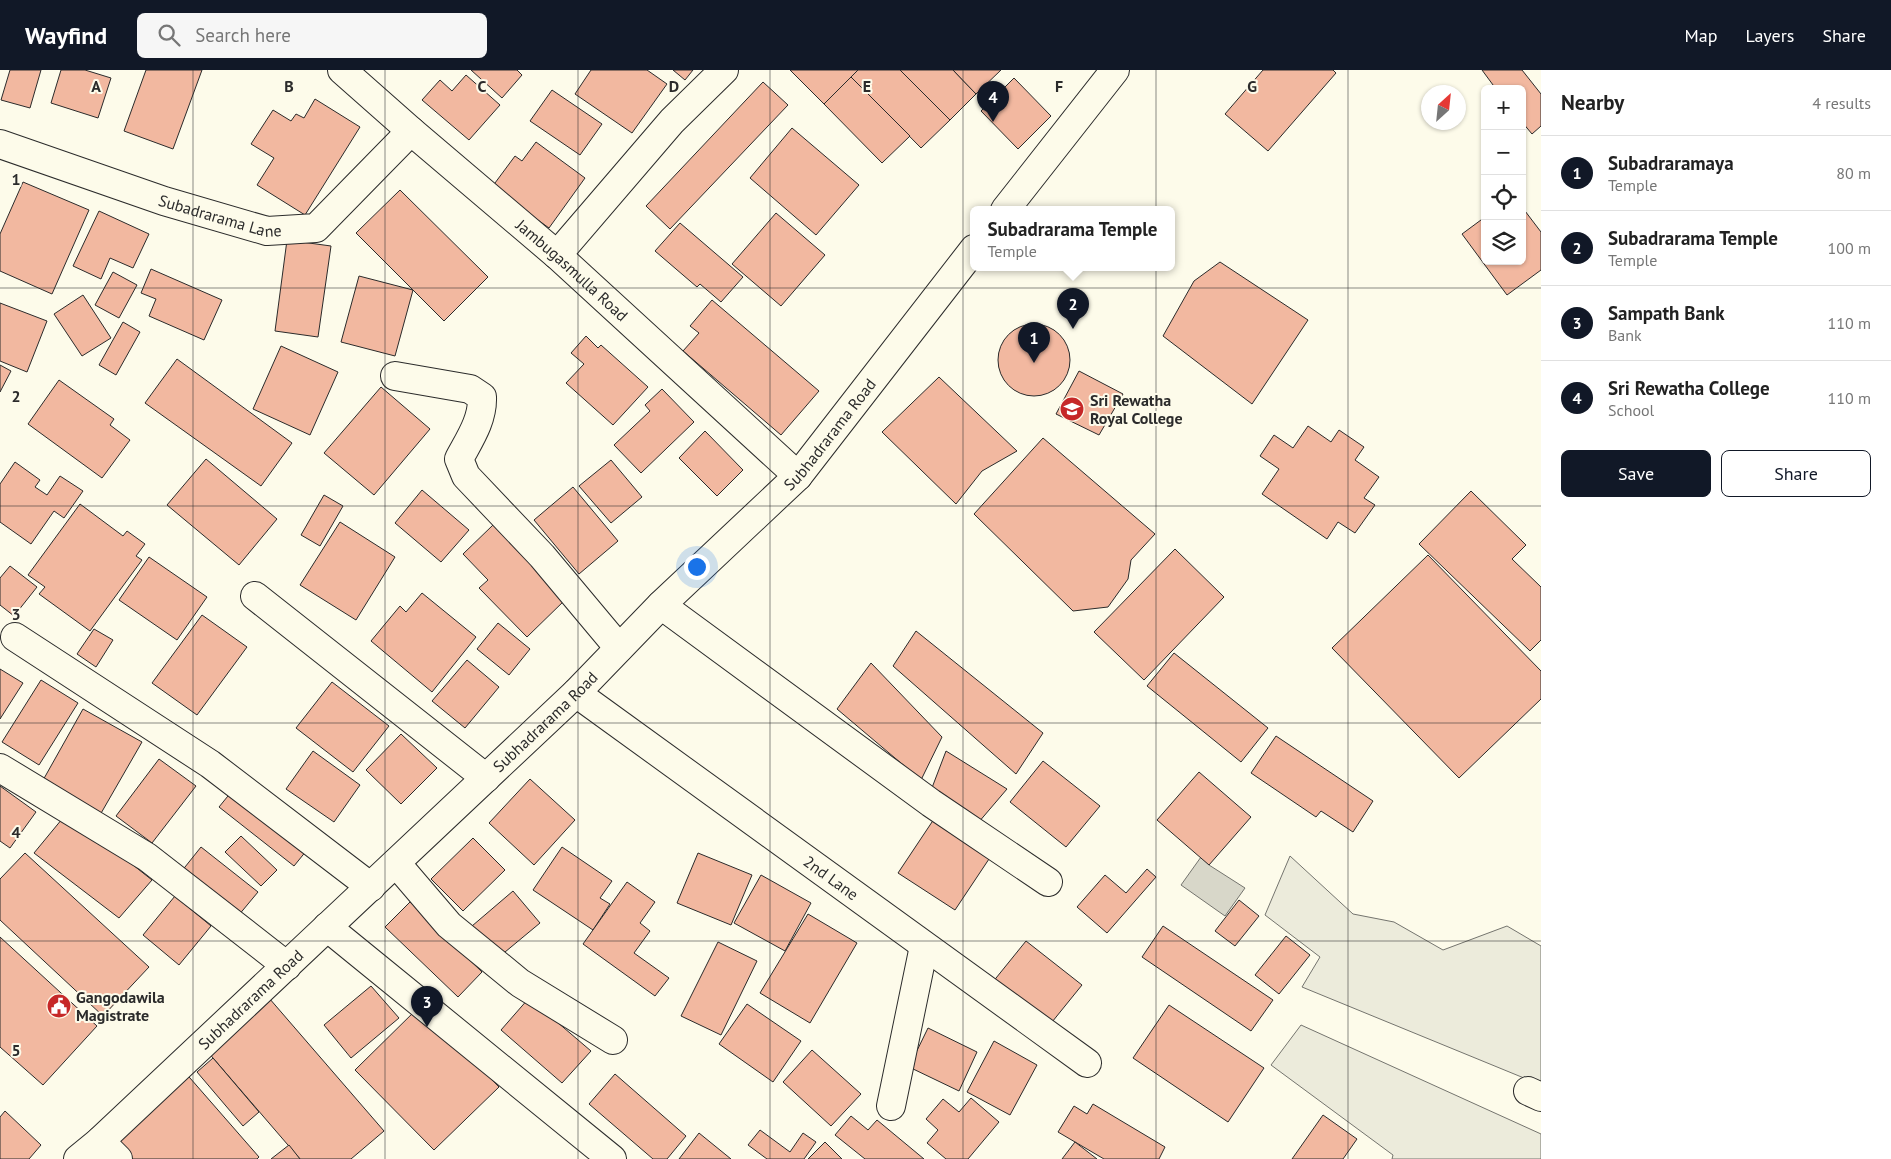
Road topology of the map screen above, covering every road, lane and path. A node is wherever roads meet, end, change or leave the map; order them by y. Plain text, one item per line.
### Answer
1 (342, 70) edge
2 (724, 70) edge
3 (1115, 70) edge
4 (411, 131) junction
5 (0, 144) edge
6 (1008, 206) edge
7 (970, 254) edge
8 (557, 255) junction
9 (395, 376) dead end
10 (798, 476) junction
11 (255, 596) dead end
12 (661, 605) junction
13 (15, 637) dead end
14 (619, 648) junction
15 (576, 693) junction
16 (0, 768) edge
17 (486, 778) junction
18 (396, 863) junction
19 (1048, 882) dead end
20 (371, 887) junction
21 (327, 928) junction
22 (924, 946) junction
23 (287, 966) junction
24 (613, 1040) dead end
25 (1086, 1063) dead end
26 (891, 1106) dead end
27 (109, 1150) edge
28 (78, 1159) edge
29 (612, 1159) edge

1 - 4 street, Jambugasmulla Road
2 - 8 street
3 - 6 street
4 - 5 street, Subadrarama Lane
4 - 8 street, Jambugasmulla Road
7 - 10 street, Subhadrarama Road
8 - 10 street, Jambugasmulla Road
9 - 14 street
10 - 12 street, Subhadrarama Road
11 - 17 street
12 - 14 street, Subhadrarama Road
12 - 19 street
13 - 20 street
14 - 15 street, Subhadrarama Road
15 - 17 street, Subhadrarama Road
15 - 22 street, 2nd Lane
16 - 23 street
17 - 18 street, Subhadrarama Road
18 - 20 street, Subhadrarama Road
18 - 24 street
20 - 21 street, Subhadrarama Road
21 - 23 street, Subhadrarama Road
21 - 29 street
22 - 25 street, 2nd Lane
22 - 26 street
23 - 27 street, Subhadrarama Road
27 - 28 street, Subhadrarama Road

